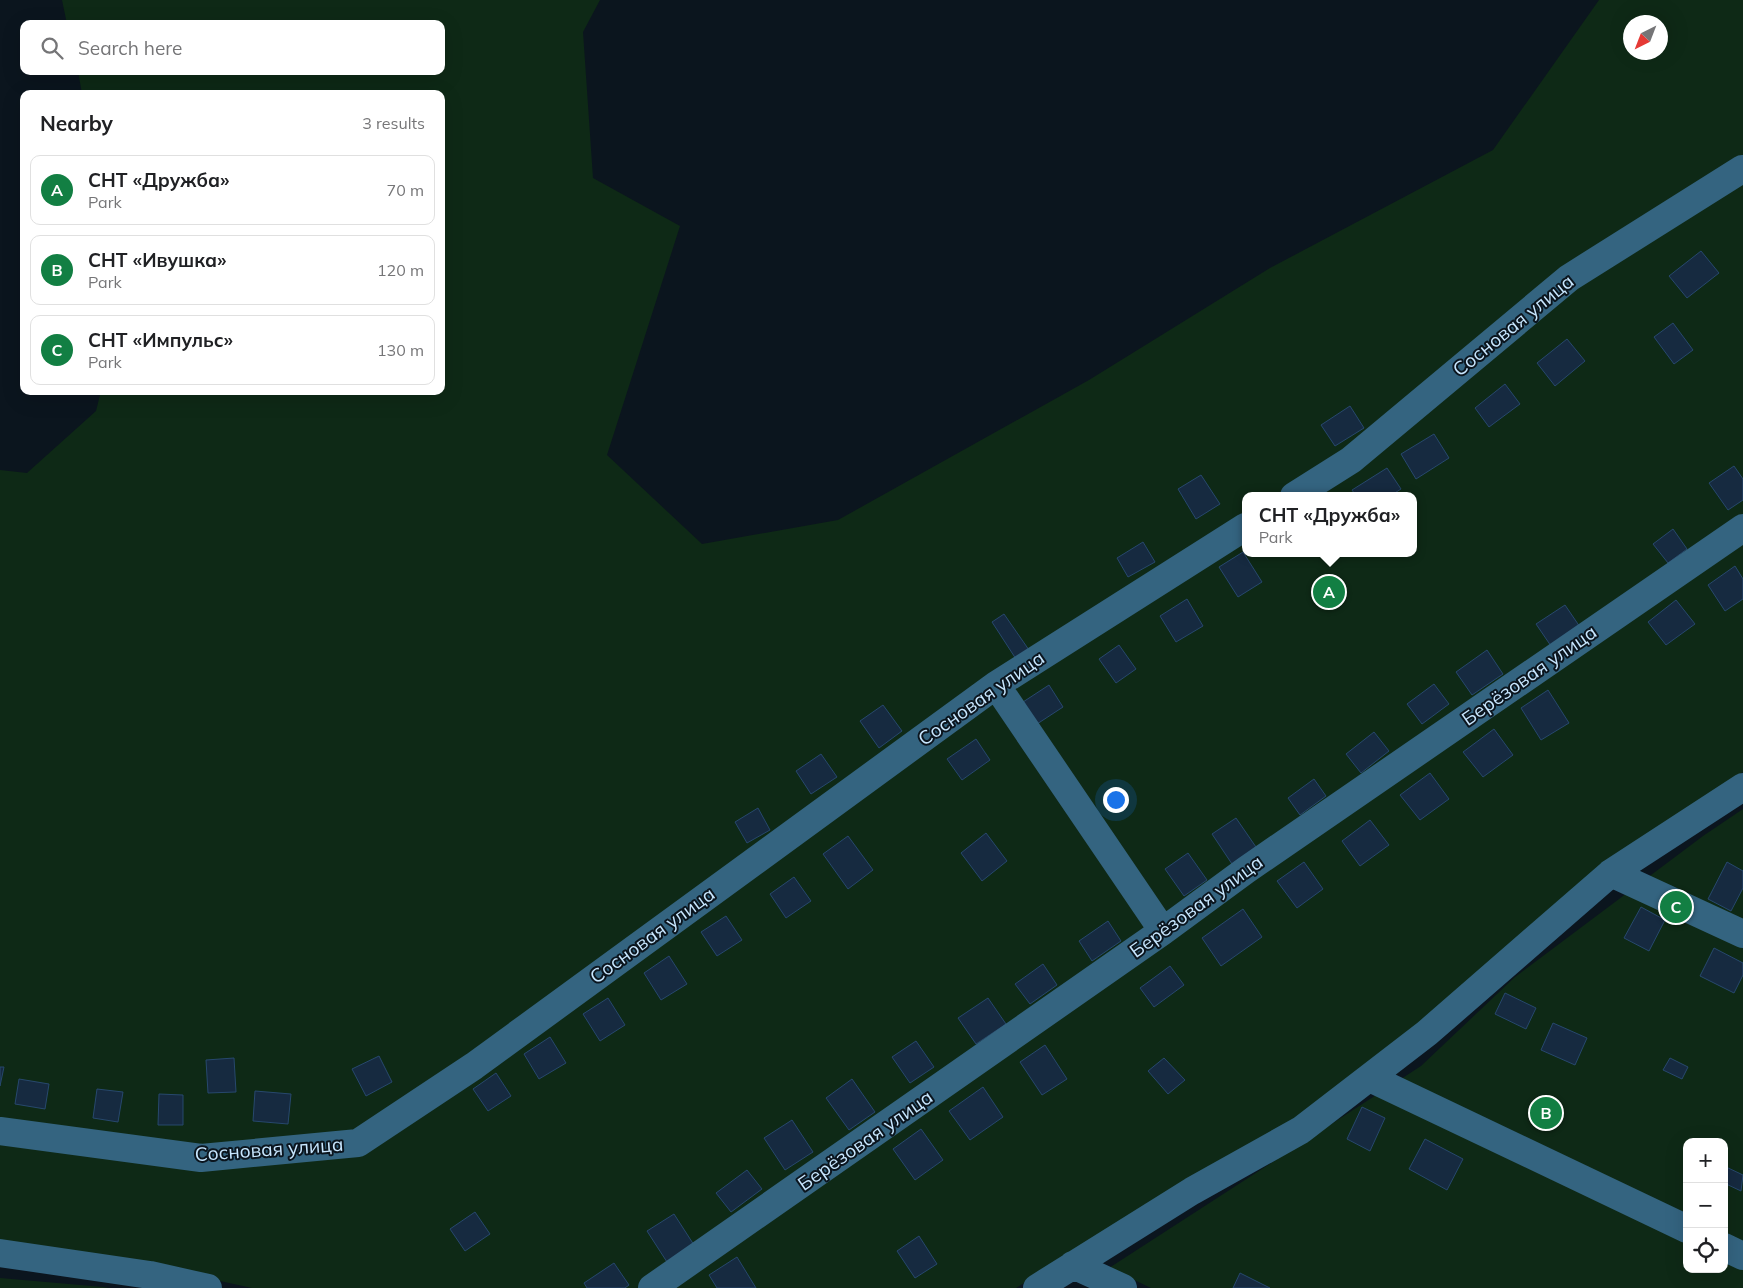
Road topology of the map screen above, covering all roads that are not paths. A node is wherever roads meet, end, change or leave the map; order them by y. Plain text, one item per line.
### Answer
1 (1742, 169) dead end
2 (1300, 492) edge
3 (1242, 528) edge
4 (1743, 528) edge
5 (996, 685) junction
6 (1743, 787) edge
7 (1611, 873) junction
8 (1163, 931) junction
9 (1743, 934) edge
10 (1370, 1078) junction
11 (0, 1131) edge
12 (1685, 1228) edge
13 (1728, 1249) edge
14 (0, 1253) edge
15 (1743, 1256) edge
16 (1073, 1265) junction
17 (208, 1288) edge
18 (652, 1288) edge
19 (1037, 1288) edge
20 (1123, 1288) edge

1 - 2 lane, Сосновая улица
3 - 5 lane, Сосновая улица
4 - 8 lane, Берёзовая улица
5 - 8 lane
5 - 11 lane, Сосновая улица
6 - 7 lane
7 - 9 lane
7 - 10 lane
8 - 18 lane, Берёзовая улица
10 - 12 lane
10 - 16 lane
13 - 15 lane
14 - 17 lane
16 - 19 lane
16 - 20 lane

